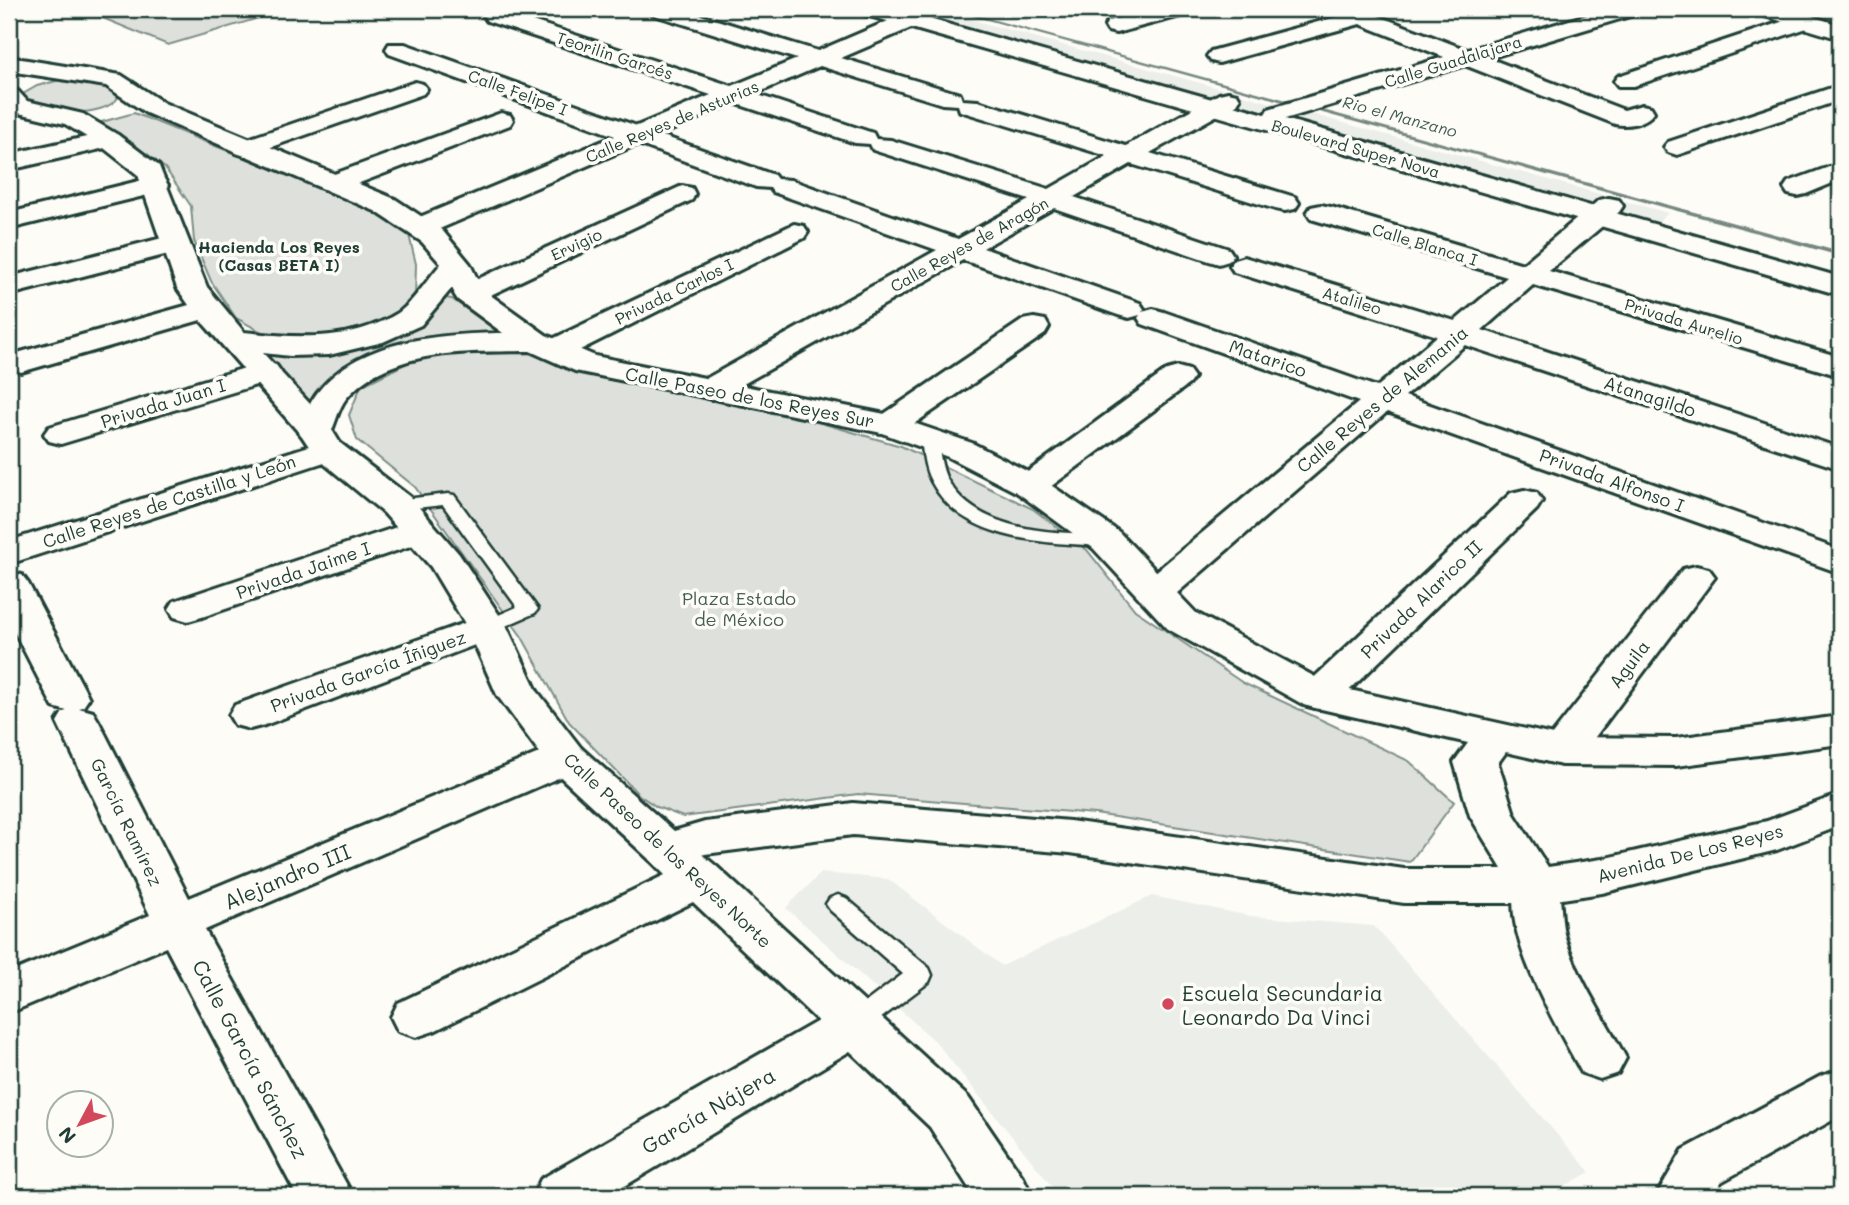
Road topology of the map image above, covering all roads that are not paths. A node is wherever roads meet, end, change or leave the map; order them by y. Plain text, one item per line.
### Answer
1 (659, 9) edge
2 (871, 9) edge
3 (1180, 9) edge
4 (1629, 9) edge
5 (1766, 9) edge
6 (1351, 13) edge
7 (913, 14) edge
8 (495, 16) dead end
9 (1805, 21) junction
10 (1116, 26) dead end
11 (1840, 32) edge
12 (397, 49) dead end
13 (1463, 58) junction
14 (818, 59) junction
15 (9, 64) edge
16 (1241, 64) dead end
17 (73, 74) junction
18 (1626, 81) dead end
19 (415, 89) dead end
20 (1840, 92) edge
21 (734, 94) junction
22 (12, 102) edge
23 (1221, 103) junction
24 (1282, 112) junction
25 (1642, 112) dead end
26 (116, 115) junction
27 (501, 120) dead end
28 (638, 135) junction
29 (1677, 147) dead end
30 (245, 148) junction
31 (1129, 154) junction
32 (9, 162) edge
33 (1840, 171) edge
34 (335, 183) junction
35 (155, 185) junction
36 (1797, 188) dead end
37 (682, 194) dead end
38 (1051, 198) junction
39 (1285, 203) dead end
40 (1603, 212) junction
41 (1321, 213) dead end
42 (9, 220) edge
43 (420, 227) junction
44 (794, 232) dead end
45 (174, 244) junction
46 (961, 248) junction
47 (456, 264) junction
48 (1840, 271) edge
49 (1528, 275) junction
50 (9, 286) edge
51 (1840, 286) edge
52 (469, 294) junction
53 (206, 309) junction
54 (1034, 327) dead end
55 (1460, 333) junction
56 (234, 340) junction
57 (545, 346) junction
58 (21, 362) dead end
59 (1840, 367) edge
60 (265, 372) junction
61 (1178, 377) dead end
62 (711, 389) junction
63 (1384, 399) junction
64 (890, 425) junction
65 (61, 434) dead end
66 (929, 439) junction
67 (322, 440) junction
68 (1840, 459) edge
69 (1030, 486) junction
70 (1524, 501) dead end
71 (408, 518) junction
72 (1105, 540) junction
73 (9, 553) edge
74 (1840, 562) edge
75 (1696, 577) dead end
76 (9, 583) edge
77 (1154, 592) junction
78 (188, 609) dead end
79 (487, 627) junction
80 (1318, 696) junction
81 (250, 715) dead end
82 (1840, 730) edge
83 (1495, 738) junction
84 (1562, 751) junction
85 (566, 758) junction
86 (1840, 808) edge
87 (683, 863) junction
88 (1536, 886) junction
89 (838, 904) dead end
90 (177, 922) junction
91 (9, 994) edge
92 (416, 1017) dead end
93 (855, 1024) junction
94 (1600, 1059) dead end
95 (1840, 1091) edge
96 (325, 1196) edge
97 (561, 1196) edge
98 (1004, 1196) edge
99 (1684, 1196) edge

1 - 14 street
2 - 7 street, Boulevard Super Nova
3 - 10 street
4 - 13 street, Calle Guadalajara
5 - 9 street
6 - 13 street
6 - 16 street
7 - 14 street, Calle Reyes de Asturias
7 - 23 street, Boulevard Super Nova
8 - 21 street, Teorilin Garcés
9 - 11 street
9 - 18 street
12 - 28 street, Calle Felipe I
13 - 24 street, Calle Guadalajara
13 - 25 street
14 - 21 street, Calle Reyes de Asturias
14 - 31 street
15 - 17 street
17 - 22 street
17 - 26 street
19 - 30 street
20 - 29 street
21 - 28 street, Calle Reyes de Asturias
21 - 38 street, Teorilin Garcés
22 - 26 street, Calle Paseo de los Reyes Norte
23 - 24 street, Boulevard Super Nova
23 - 31 street, Calle Reyes de Aragón
23 - 40 street, Boulevard Super Nova
24 - 40 street, Boulevard Super Nova
26 - 30 street
26 - 32 street
26 - 35 street, Calle Paseo de los Reyes Norte
27 - 34 street
28 - 43 street, Calle Reyes de Asturias
28 - 46 street, Calle Felipe I
30 - 34 street
31 - 38 street, Calle Reyes de Aragón
31 - 39 street
33 - 36 street
34 - 43 street
35 - 42 street
35 - 45 street, Calle Paseo de los Reyes Norte
37 - 52 street, Ervigio
38 - 46 street, Calle Reyes de Aragón
38 - 55 street, Atalileo
40 - 48 street, Boulevard Super Nova
40 - 49 street, Calle Reyes de Alemania
40 - 51 street, Boulevard Super Nova
41 - 49 street, Calle Blanca I
43 - 47 street
44 - 57 street, Privada Carlos I
45 - 50 street
45 - 53 street, Calle Paseo de los Reyes Norte
46 - 62 street, Calle Reyes de Aragón
46 - 63 street, Matarico
47 - 52 street
47 - 56 street
49 - 55 street, Calle Reyes de Alemania
49 - 59 street, Privada Aurelio
52 - 57 street, Calle Paseo de los Reyes Sur
53 - 56 street, Calle Paseo de los Reyes Norte
53 - 58 street
54 - 64 street
55 - 63 street, Calle Reyes de Alemania
55 - 68 street, Atanagildo
56 - 60 street, Calle Paseo de los Reyes Norte
57 - 62 street, Calle Paseo de los Reyes Sur
57 - 67 street
60 - 65 street, Privada Juan I
60 - 67 street, Calle Paseo de los Reyes Norte
61 - 69 street
62 - 64 street, Calle Paseo de los Reyes Sur
63 - 74 street, Privada Alfonso I
63 - 77 street, Calle Reyes de Alemania
64 - 66 street, Calle Paseo de los Reyes Sur
66 - 69 street, Calle Paseo de los Reyes Sur
66 - 72 lane
67 - 71 street, Calle Paseo de los Reyes Norte
67 - 73 street, Calle Reyes de Castilla y León
69 - 72 street, Calle Paseo de los Reyes Sur
70 - 80 street, Privada Alarico II
71 - 78 street, Privada Jaime I
71 - 79 street, Calle Paseo de los Reyes Norte
71 - 79 lane
72 - 77 street, Calle Paseo de los Reyes Sur
75 - 84 street, Aguila
76 - 90 street, García Ramírez
77 - 80 street, Calle Paseo de los Reyes Sur
79 - 81 street, Privada García Íñiguez
79 - 85 street, Calle Paseo de los Reyes Norte
80 - 83 street, Calle Paseo de los Reyes Sur
82 - 84 street, Calle Paseo de los Reyes Sur
83 - 84 street, Calle Paseo de los Reyes Sur
83 - 88 street
85 - 87 street, Calle Paseo de los Reyes Norte
85 - 90 street, Alejandro III
86 - 88 street, Avenida De Los Reyes
87 - 88 street, Avenida De Los Reyes
87 - 92 street, Avenida De Los Reyes
87 - 93 street, Calle Paseo de los Reyes Norte
88 - 94 street
89 - 93 lane
90 - 91 street, Alejandro III
90 - 96 street, Calle García Sánchez
93 - 97 street, García Nájera
93 - 98 street, Calle Paseo de los Reyes Norte
95 - 99 street

